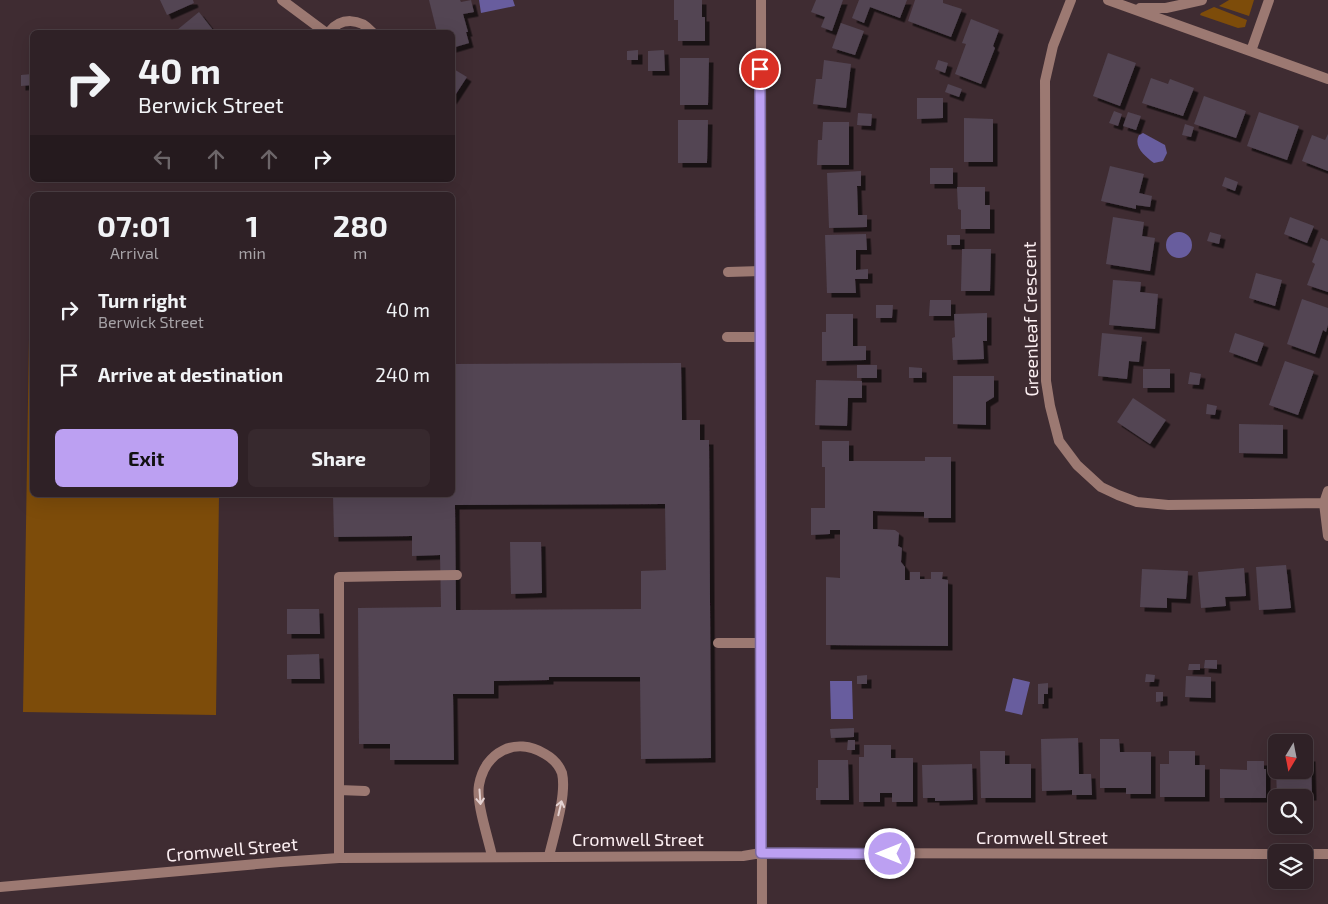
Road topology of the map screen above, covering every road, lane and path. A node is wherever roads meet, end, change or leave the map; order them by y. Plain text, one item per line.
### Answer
1 (282, 0) edge
2 (761, 0) edge
3 (1071, 0) edge
4 (1108, 0) edge
5 (1202, 0) edge
6 (1269, 0) edge
7 (1129, 8) junction
8 (322, 30) edge
9 (331, 30) edge
10 (370, 30) edge
11 (1251, 51) junction
12 (1328, 79) edge
13 (761, 271) junction
14 (728, 272) dead end
15 (727, 337) dead end
16 (761, 337) junction
17 (1328, 491) edge
18 (1324, 503) junction
19 (1328, 536) edge
20 (457, 575) dead end
21 (761, 643) junction
22 (718, 644) dead end
23 (339, 790) junction
24 (365, 791) dead end
25 (761, 853) junction
26 (1268, 854) edge
27 (1313, 854) edge
28 (1328, 854) edge
29 (492, 856) junction
30 (548, 856) junction
31 (338, 858) junction
32 (0, 887) edge
33 (762, 904) edge

1 - 8 street
2 - 13 street
3 - 18 street, Greenleaf Crescent
4 - 7 street
5 - 7 street
6 - 11 street
7 - 11 street
9 - 10 street
11 - 12 street
13 - 14 street
13 - 16 street
15 - 16 street
16 - 21 street
17 - 18 street
18 - 19 street
20 - 23 street
21 - 22 street
21 - 25 street
23 - 24 street
23 - 31 street
25 - 26 street, Cromwell Street
25 - 30 street, Cromwell Street
25 - 33 street
27 - 28 street
29 - 30 street, Cromwell Street
30 -> 29 street
29 - 31 street, Cromwell Street
31 - 32 street, Cromwell Street

